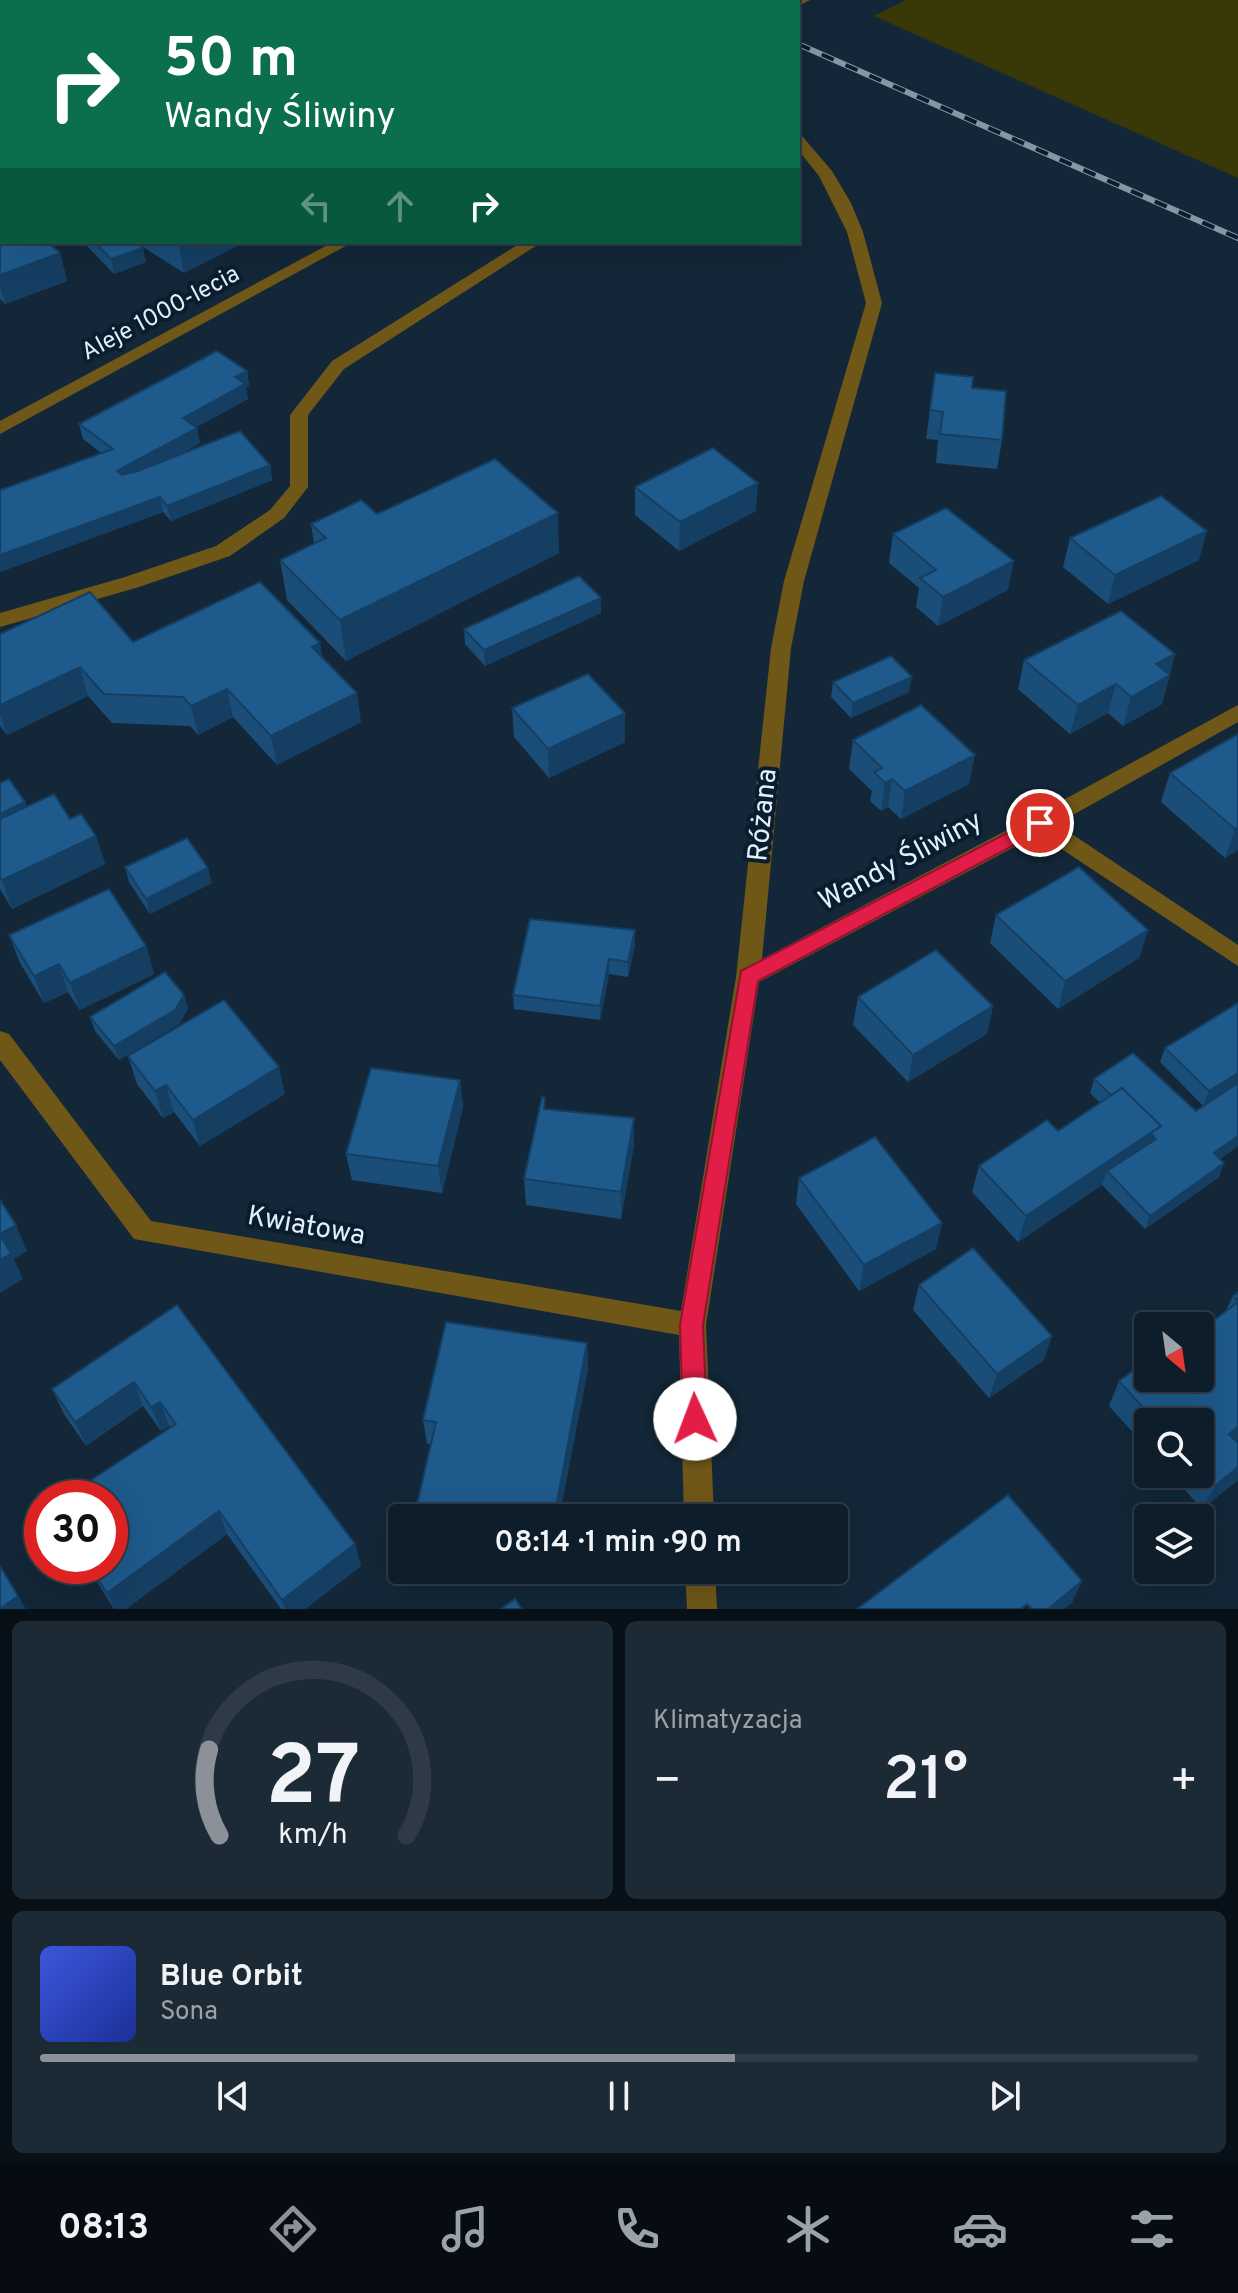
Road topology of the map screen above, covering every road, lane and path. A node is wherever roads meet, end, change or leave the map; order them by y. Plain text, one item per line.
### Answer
1 (800, 142) edge
2 (341, 244) edge
3 (531, 244) edge
4 (0, 428) edge
5 (0, 620) edge
6 (1238, 712) edge
7 (1040, 823) junction
8 (1238, 957) edge
9 (748, 977) junction
10 (0, 1041) edge
11 (692, 1325) junction
12 (698, 1504) edge
13 (701, 1584) edge
14 (702, 1609) edge

1 - 9 street, Różana
2 - 4 street, Aleje 1000-lecia
3 - 5 street
6 - 7 street, Wandy Śliwiny
7 - 8 street
7 - 9 street, Wandy Śliwiny
9 - 11 street, Różana
10 - 11 street, Kwiatowa
11 - 12 street, Różana
13 - 14 street

